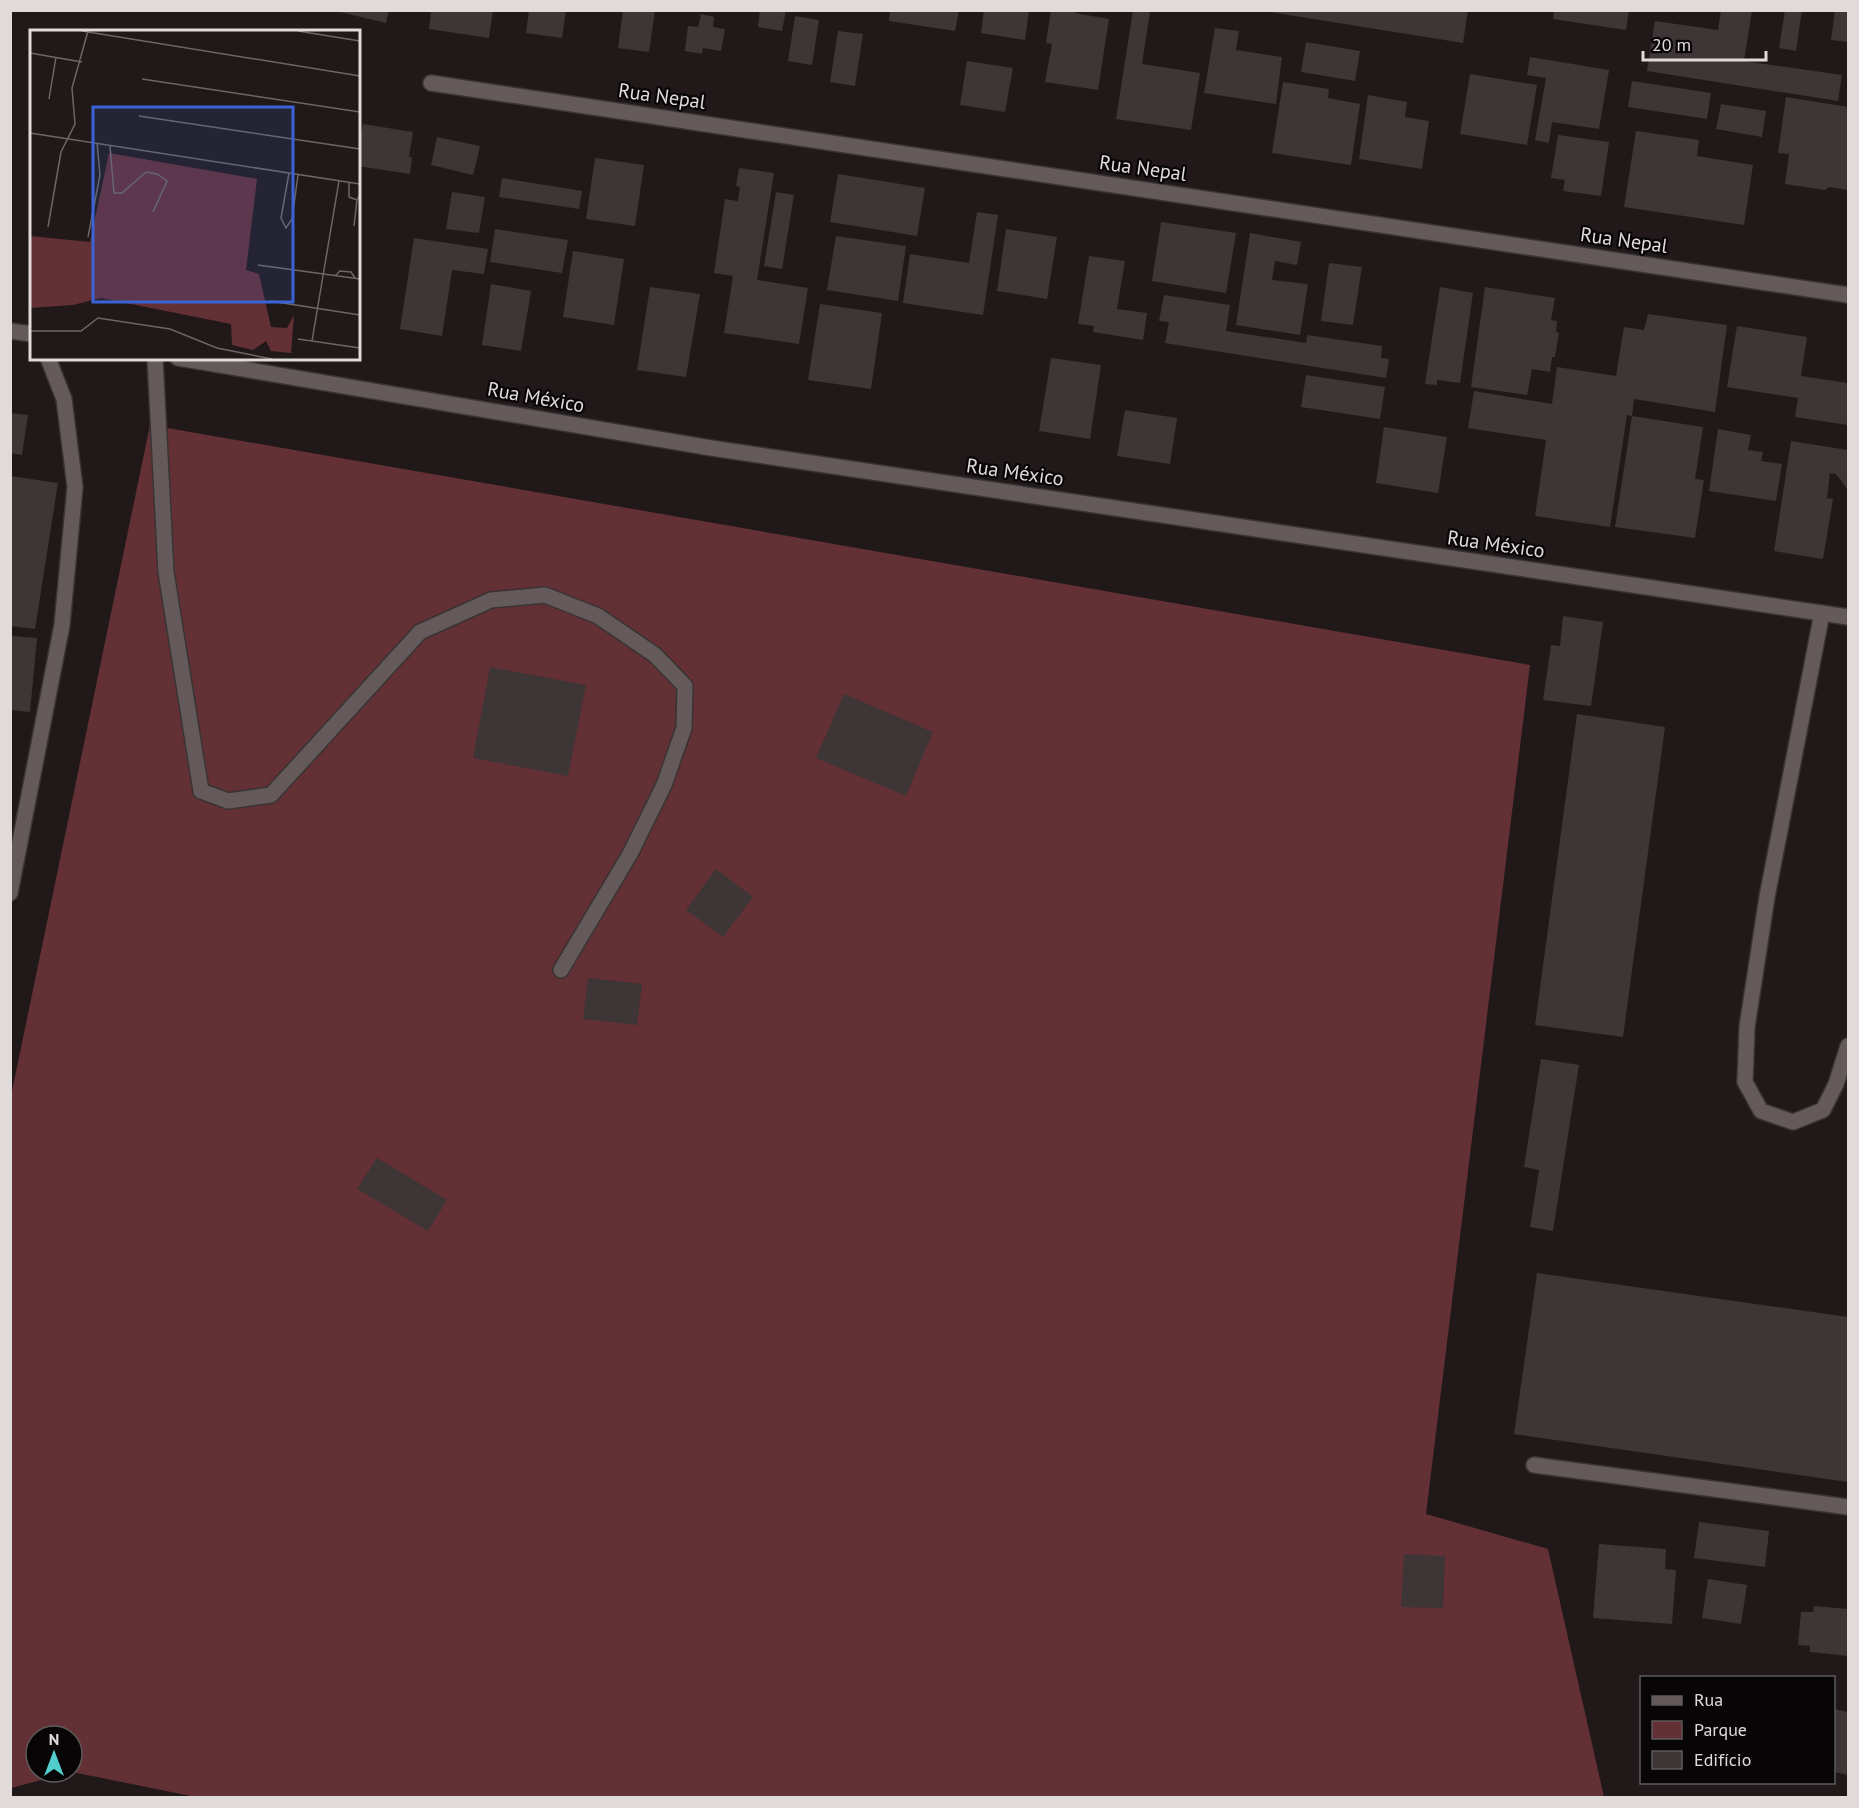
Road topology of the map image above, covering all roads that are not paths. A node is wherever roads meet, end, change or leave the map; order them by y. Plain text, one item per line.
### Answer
1 (431, 83) dead end
2 (1848, 295) edge
3 (10, 331) edge
4 (30, 334) edge
5 (49, 360) edge
6 (155, 360) edge
7 (190, 360) edge
8 (1822, 613) junction
9 (1848, 617) edge
10 (10, 893) edge
11 (561, 970) dead end
12 (1848, 1046) edge
13 (1534, 1465) dead end
14 (1848, 1507) edge

1 - 2 street, Rua Nepal
3 - 4 street
5 - 10 street
6 - 11 street
7 - 8 street, Rua México
8 - 9 street, Rua México
8 - 12 street
13 - 14 street

